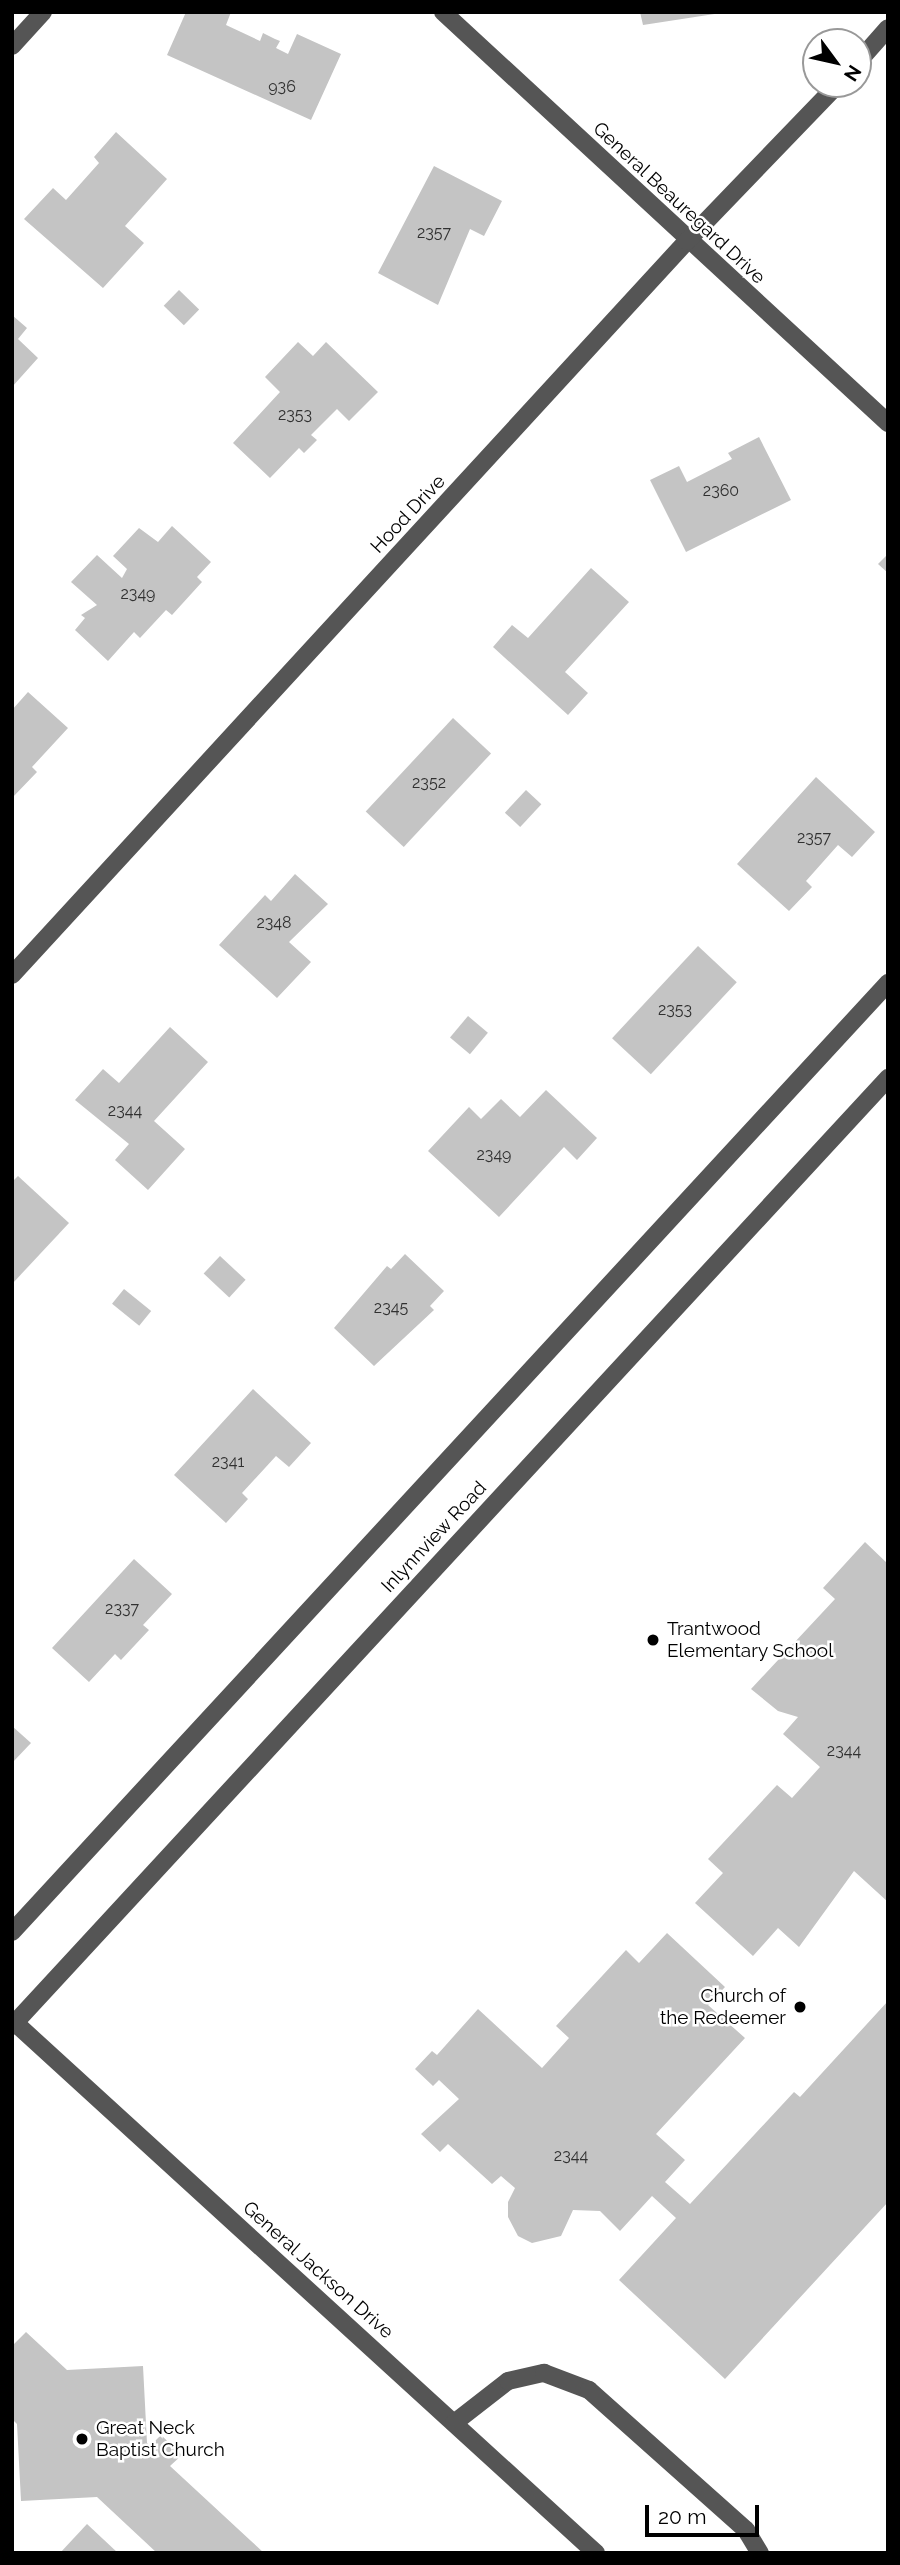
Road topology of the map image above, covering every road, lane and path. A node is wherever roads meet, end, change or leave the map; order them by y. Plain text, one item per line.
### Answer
1 (43, 12) edge
2 (443, 12) edge
3 (888, 28) edge
4 (12, 46) edge
5 (872, 46) edge
6 (825, 98) edge
7 (687, 241) junction
8 (888, 424) edge
9 (12, 975) edge
10 (888, 983) edge
11 (888, 1078) edge
12 (12, 1932) edge
13 (13, 2023) edge
14 (454, 2423) junction
15 (596, 2553) edge
16 (760, 2553) edge

1 - 4 street
2 - 7 street, General Beauregard Drive
3 - 5 street
6 - 7 street, Hood Drive
7 - 8 street, General Beauregard Drive
7 - 9 street, Hood Drive
10 - 12 street
11 - 13 street, Inlynnview Road
13 - 14 street, General Jackson Drive
14 - 15 street, General Jackson Drive
14 - 16 street

